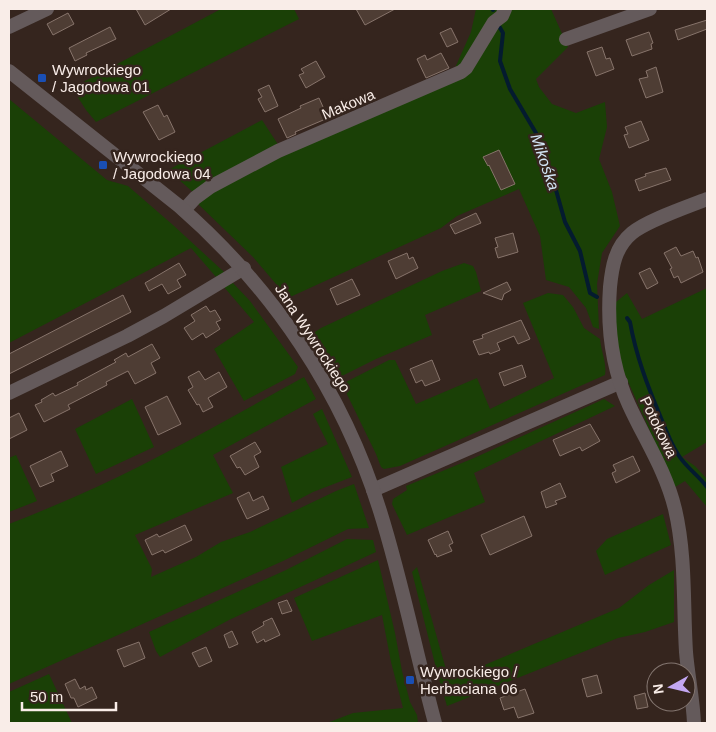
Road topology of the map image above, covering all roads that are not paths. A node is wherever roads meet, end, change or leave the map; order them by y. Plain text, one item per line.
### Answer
1 (48, 9) edge
2 (505, 9) edge
3 (650, 9) edge
4 (9, 27) edge
5 (566, 39) dead end
6 (9, 71) edge
7 (707, 199) edge
8 (184, 210) junction
9 (244, 268) junction
10 (621, 382) junction
11 (9, 394) edge
12 (374, 490) junction
13 (435, 723) edge
14 (694, 723) edge

1 - 4 street
2 - 8 street, Makowa
3 - 5 street
6 - 8 street, Jana Wywrockiego
7 - 10 street, Potokowa
8 - 9 street, Jana Wywrockiego
9 - 11 street
9 - 12 street, Jana Wywrockiego
10 - 12 street
10 - 14 street, Potokowa
12 - 13 street, Jana Wywrockiego

